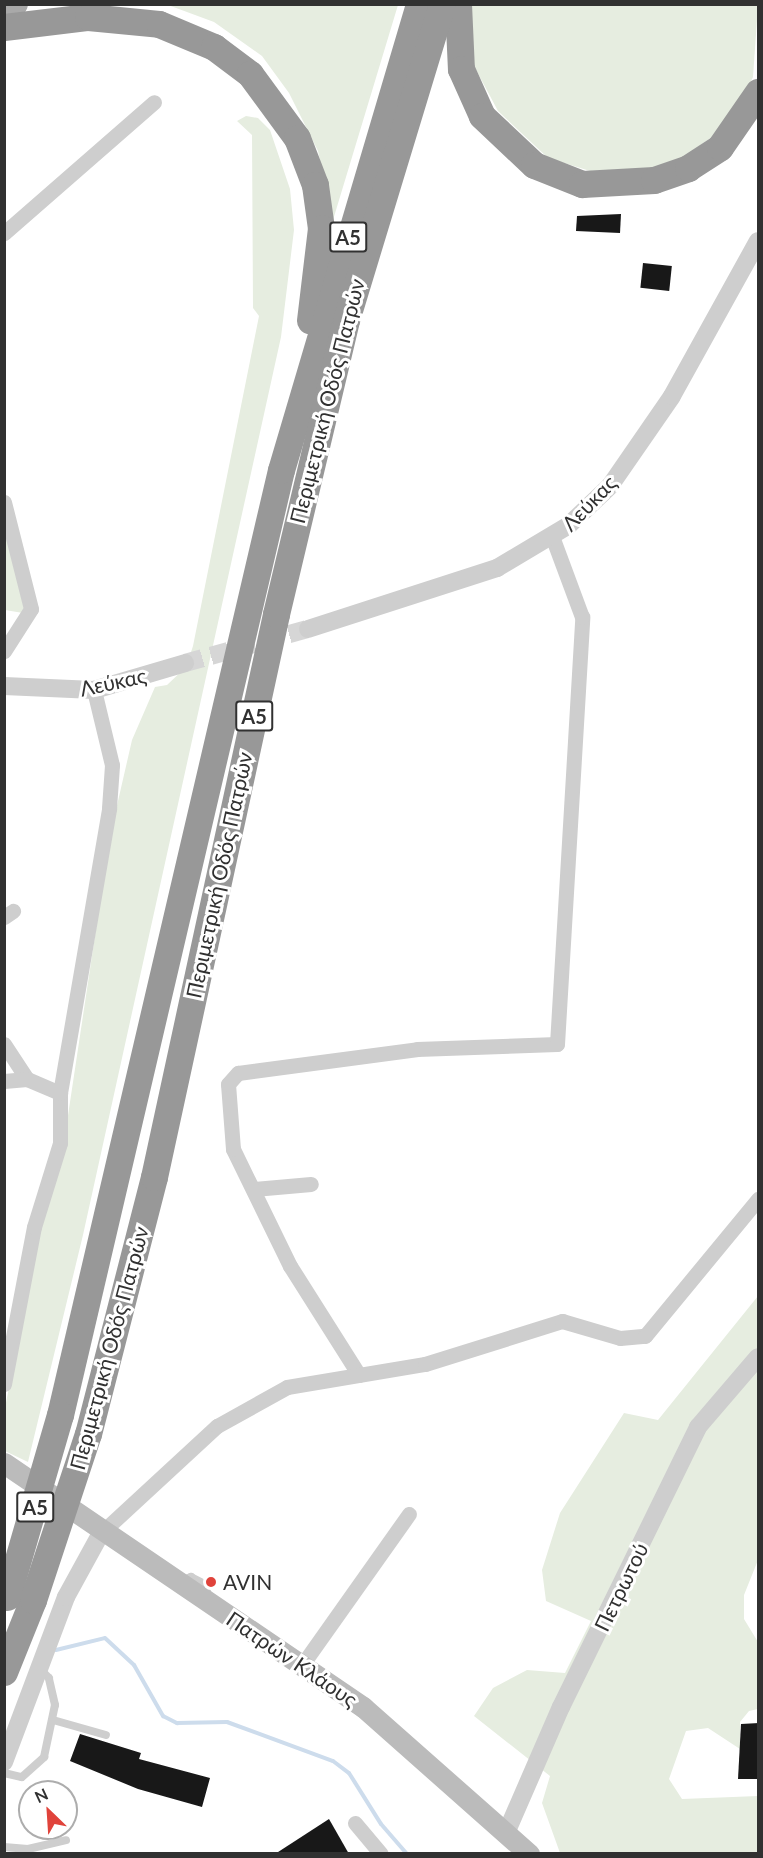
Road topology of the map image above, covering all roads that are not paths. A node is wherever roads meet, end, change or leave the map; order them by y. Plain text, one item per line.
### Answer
1 (16, 4) edge
2 (419, 4) edge
3 (442, 4) edge
4 (458, 4) edge
5 (4, 9) edge
6 (4, 27) edge
7 (759, 92) edge
8 (154, 102) dead end
9 (4, 233) edge
10 (759, 241) edge
11 (281, 470) junction
12 (4, 502) edge
13 (553, 538) junction
14 (308, 629) tunnel mouth
15 (4, 651) edge
16 (185, 663) tunnel mouth
17 (4, 686) edge
18 (94, 690) junction
19 (4, 1044) edge
20 (27, 1079) junction
21 (4, 1082) edge
22 (60, 1094) junction
23 (311, 1184) dead end
24 (254, 1189) junction
25 (759, 1199) edge
26 (759, 1357) edge
27 (359, 1374) junction
28 (4, 1384) edge
29 (4, 1464) edge
30 (409, 1514) dead end
31 (101, 1533) junction
32 (6, 1600) edge
33 (302, 1665) junction
34 (40, 1669) junction
35 (4, 1672) edge
36 (53, 1720) junction
37 (106, 1735) dead end
38 (4, 1762) edge
39 (4, 1773) edge
40 (355, 1823) dead end
41 (507, 1831) junction
42 (66, 1840) dead end
43 (4, 1847) edge
44 (381, 1854) edge
45 (529, 1854) edge

1 - 5 main road
2 - 11 highway, Περιμετρική Οδός Πατρών / Α5
3 - 35 highway, Περιμετρική Οδός Πατρών / Α5, bridge
4 - 7 highway
6 - 11 highway
8 - 9 street
10 - 13 street, Λεύκας
11 - 32 highway, Περιμετρική Οδός Πατρών / Α5, bridge
12 - 15 street
13 - 14 street, Λεύκας
13 - 24 street
16 - 18 street, Λεύκας
17 - 18 street, Λεύκας
18 - 22 street
19 - 20 street
20 - 21 street
20 - 22 street
22 - 28 street
23 - 24 street
24 - 27 street
25 - 27 street
26 - 41 street, Πετρωτού
27 - 31 street
29 - 31 main road, Πατρών Κλάους
30 - 33 street
31 - 33 main road, Πατρών Κλάους
31 - 34 street
33 - 41 main road, Πατρών Κλάους
34 - 36 lane
34 - 38 street
36 - 37 lane
36 - 39 lane
40 - 44 street
41 - 45 main road, Πατρών Κλάους
42 - 43 lane

